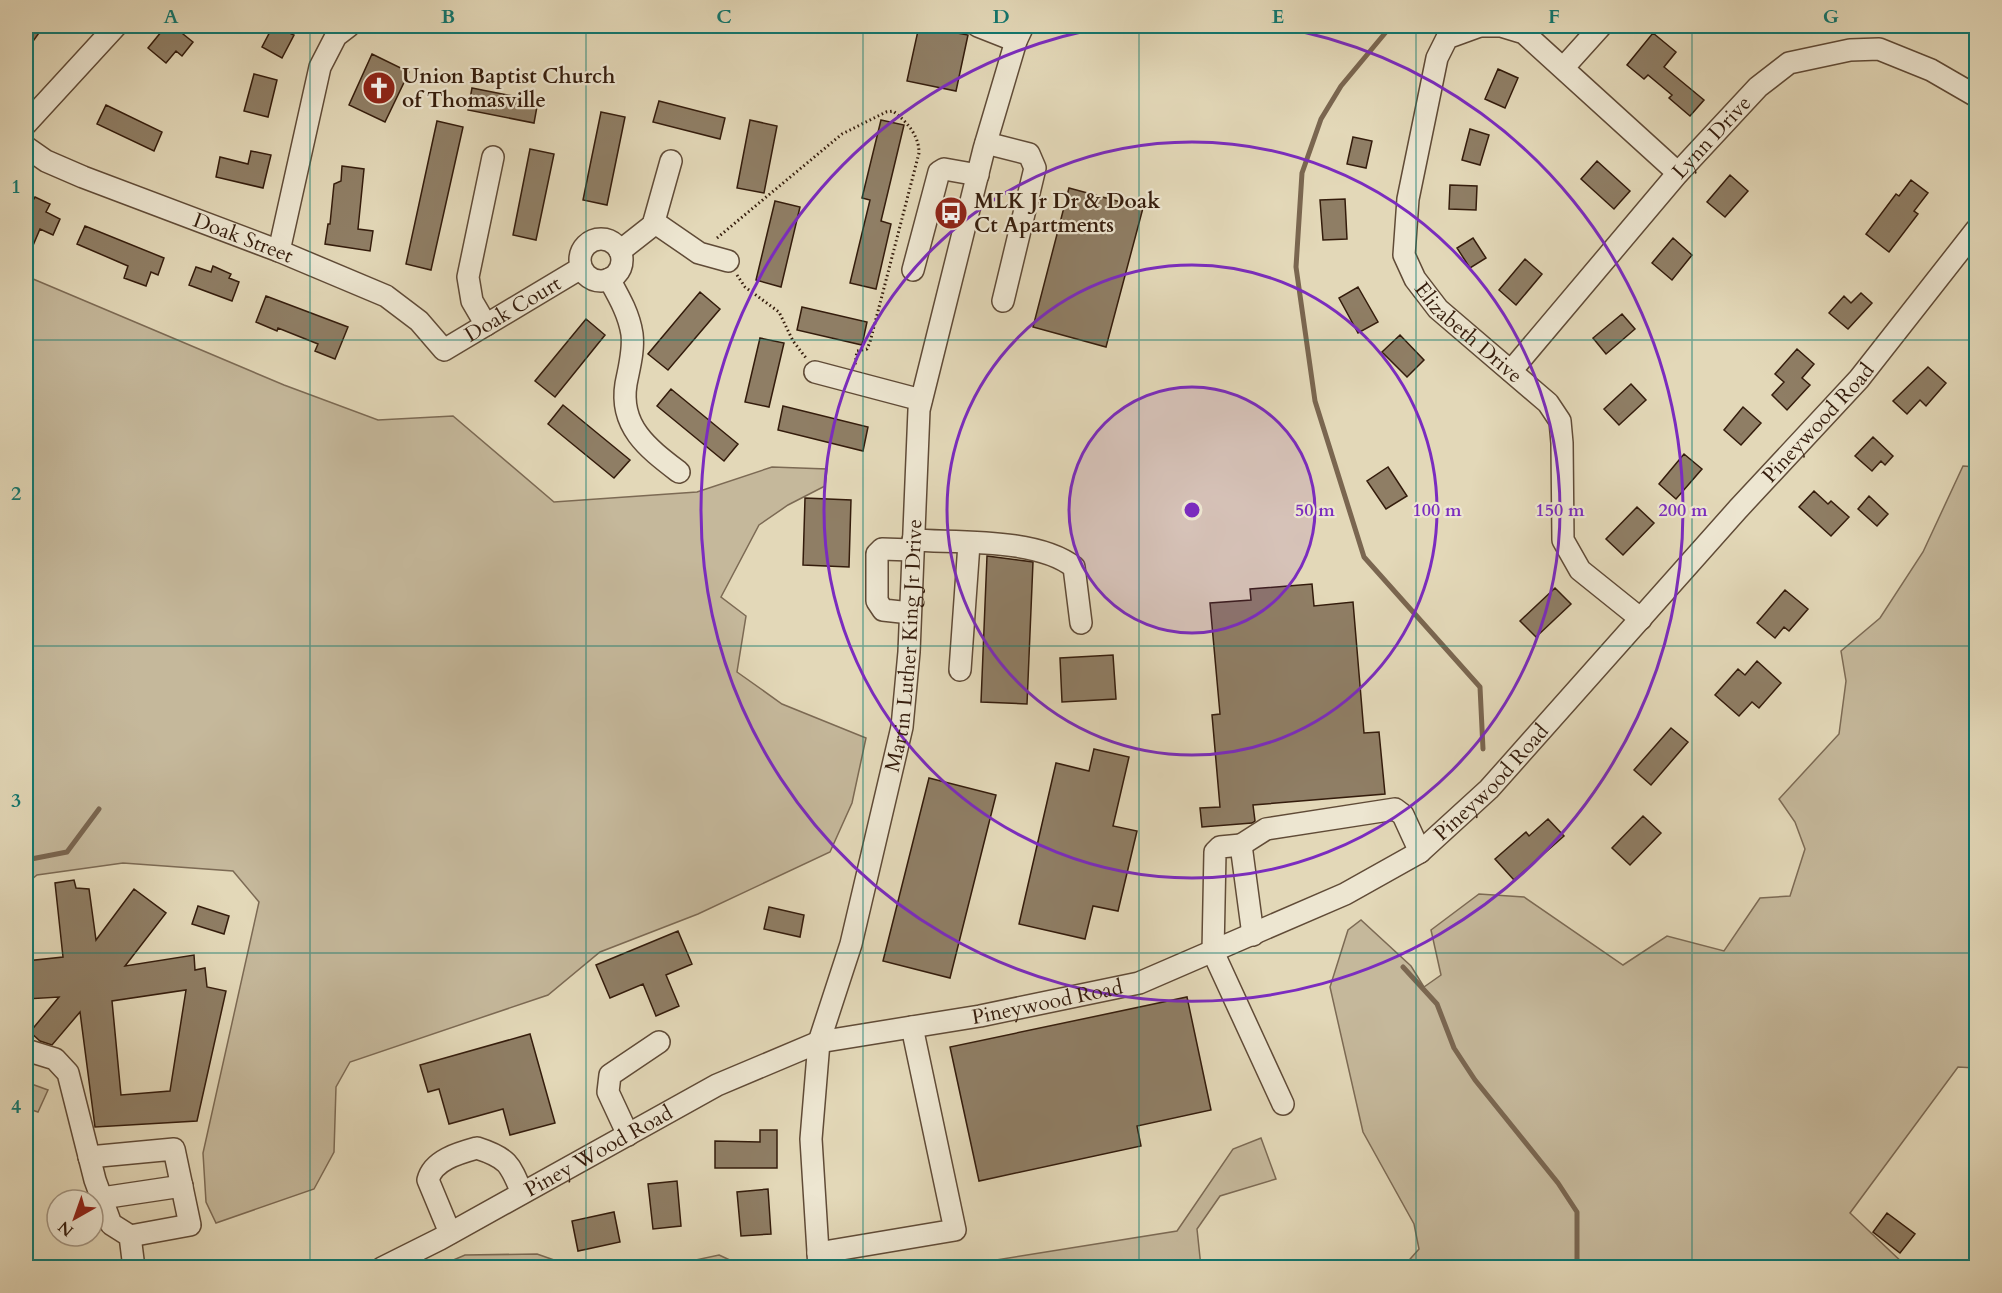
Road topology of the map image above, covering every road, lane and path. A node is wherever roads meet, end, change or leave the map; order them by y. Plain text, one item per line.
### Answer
1 (116, 26) edge
2 (349, 26) edge
3 (978, 26) edge
4 (1481, 26) edge
5 (1601, 26) edge
6 (1020, 33) edge
7 (1564, 67) junction
8 (1977, 96) edge
9 (26, 124) edge
10 (986, 143) junction
11 (26, 147) edge
12 (493, 157) dead end
13 (671, 161) dead end
14 (1678, 173) junction
15 (978, 175) junction
16 (654, 222) junction
17 (1977, 230) edge
18 (279, 251) junction
19 (620, 251) junction
20 (699, 253) junction
21 (728, 261) joint
22 (581, 268) junction
23 (913, 270) dead end
24 (609, 279) junction
25 (1003, 301) dead end
26 (486, 325) junction
27 (444, 350) joint
28 (1511, 371) junction
29 (815, 372) joint
30 (852, 381) junction
31 (921, 400) junction
32 (679, 472) dead end
33 (969, 544) junction
34 (912, 545) junction
35 (910, 613) junction
36 (1641, 619) junction
37 (1082, 623) dead end
38 (960, 670) dead end
39 (1241, 845) junction
40 (1420, 852) junction
41 (1253, 935) junction
42 (1213, 952) junction
43 (912, 1027) junction
44 (658, 1042) dead end
45 (819, 1042) junction
46 (26, 1050) edge
47 (1282, 1104) dead end
48 (628, 1135) junction
49 (89, 1157) junction
50 (182, 1186) junction
51 (99, 1188) edge
52 (522, 1193) junction
53 (105, 1198) edge
54 (105, 1207) edge
55 (450, 1233) junction
56 (130, 1236) junction
57 (818, 1260) edge
58 (134, 1268) edge
59 (382, 1268) edge

1 - 9 street
2 - 18 street
3 - 6 street
4 - 7 street, Elizabeth Drive
4 - 28 street, Elizabeth Drive
5 - 7 street
6 - 10 street, Martin Luther King Jr Drive
7 - 14 street, Elizabeth Drive
8 - 14 street, Lynn Drive
10 - 15 street, Martin Luther King Jr Drive
10 - 25 street
11 - 18 street, Doak Street
12 - 26 street
13 - 16 street
14 - 28 street, Lynn Drive
15 - 23 street
15 - 31 street, Martin Luther King Jr Drive
16 - 19 street
16 - 20 street
17 - 36 street, Pineywood Road
18 - 27 street, Doak Street
19 - 22 street
19 - 24 street
20 - 21 street
20 - 30 path
21 - 29 path
22 - 24 street
22 - 26 street, Doak Court
24 - 32 street
26 - 27 street, Doak Court
28 - 36 street, Elizabeth Drive
29 - 30 street
30 - 31 street
31 - 34 street, Martin Luther King Jr Drive
33 - 34 street
33 - 37 street
33 - 38 street
34 - 35 street, Martin Luther King Jr Drive
34 - 35 street
35 - 45 street, Martin Luther King Jr Drive
36 - 40 street, Pineywood Road
39 - 40 street
39 - 41 street
39 - 42 street
40 - 41 street, Pineywood Road
41 - 42 street, Pineywood Road
42 - 43 street, Pineywood Road
42 - 47 street
43 - 45 street, Pineywood Road
43 - 57 street
44 - 48 street
45 - 48 street, Piney Wood Road
45 - 57 street, Martin Luther King Jr Drive
46 - 49 street
48 - 52 street, Piney Wood Road
49 - 50 street
49 - 51 street
50 - 53 street
50 - 56 street
52 - 55 street, Piney Wood Road
52 - 55 street
54 - 56 street
55 - 59 street, Piney Wood Road
56 - 58 street

